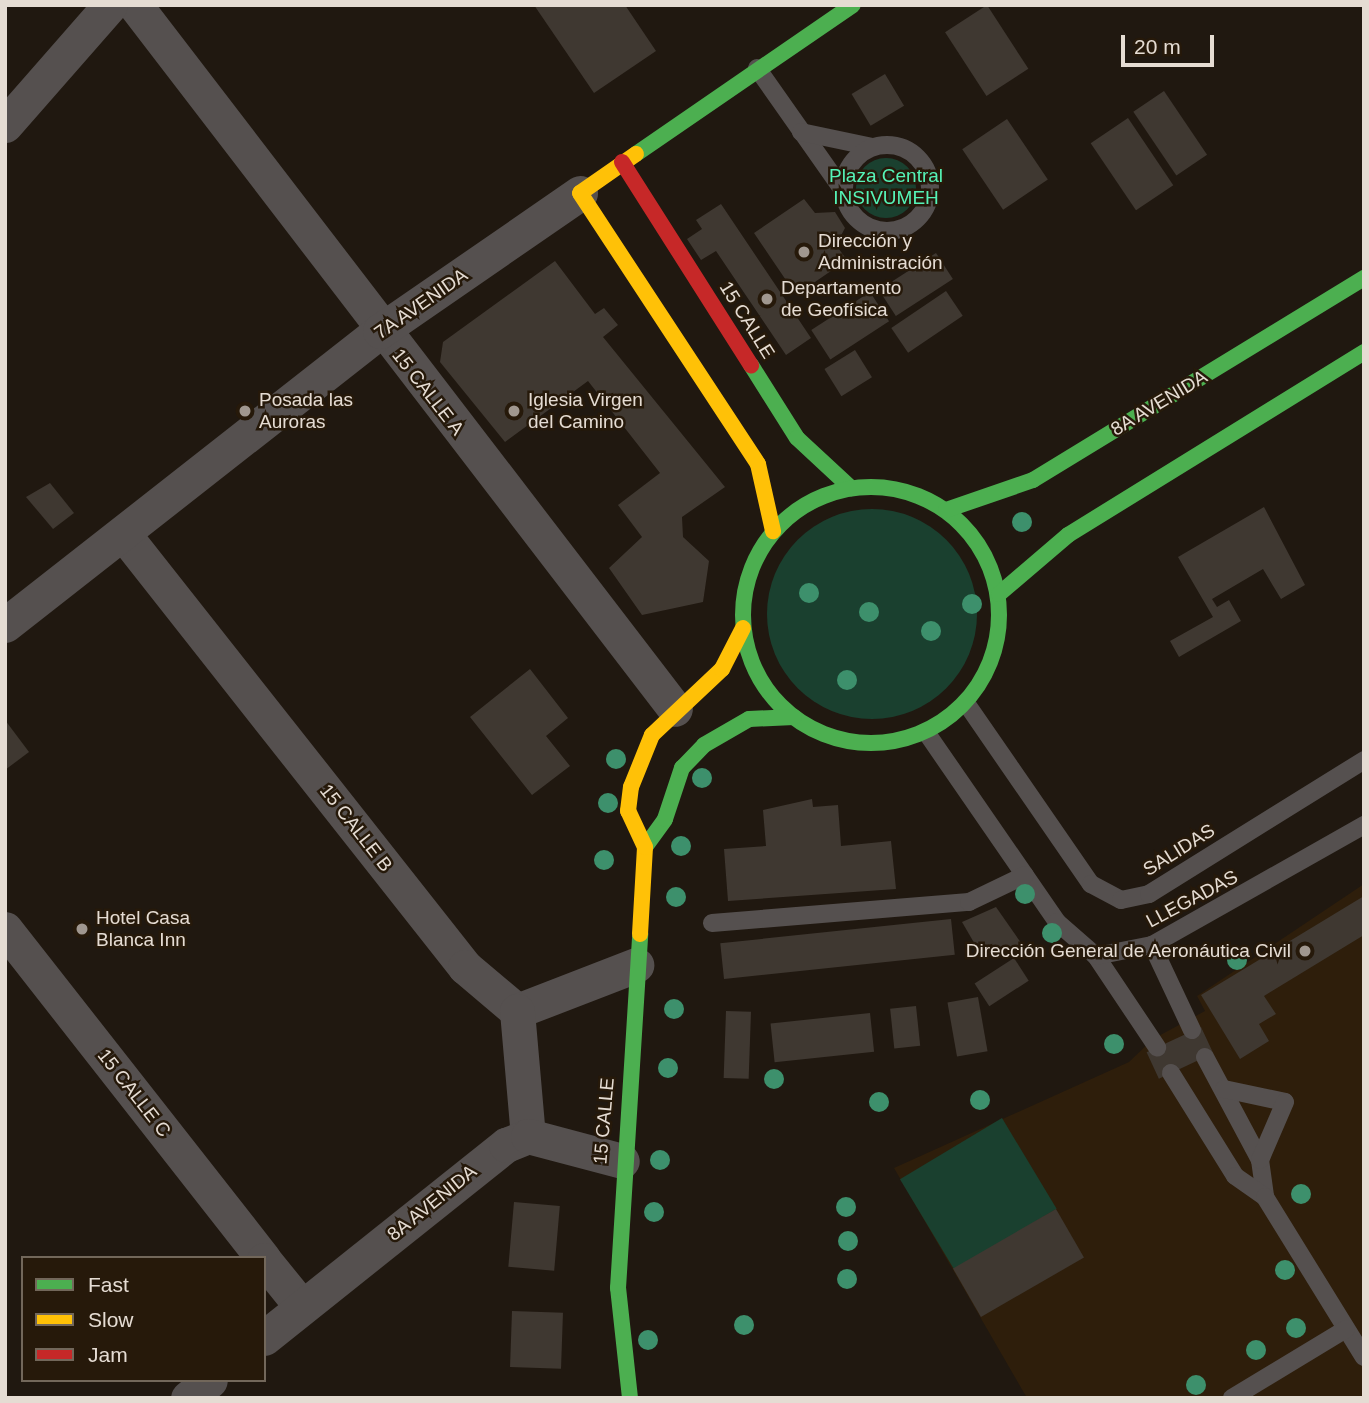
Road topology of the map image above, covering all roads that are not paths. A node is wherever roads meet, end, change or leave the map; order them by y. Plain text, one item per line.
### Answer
1 (110, 5) edge
2 (135, 5) edge
3 (853, 5) edge
4 (757, 68) junction
5 (5, 125) edge
6 (801, 132) junction
7 (872, 147) junction
8 (622, 162) junction
9 (844, 192) junction
10 (580, 193) junction
11 (1364, 278) edge
12 (380, 331) junction
13 (1364, 352) edge
14 (850, 488) junction
15 (946, 510) junction
16 (773, 531) junction
17 (125, 536) junction
18 (999, 594) junction
19 (5, 625) edge
20 (743, 628) junction
21 (966, 703) junction
22 (675, 709) junction
23 (794, 717) junction
24 (926, 732) junction
25 (1364, 760) edge
26 (1364, 825) edge
27 (645, 846) junction
28 (1025, 875) junction
29 (712, 923) dead end
30 (5, 929) edge
31 (1152, 945) junction
32 (1096, 956) junction
33 (636, 965) junction
34 (517, 1011) junction
35 (1192, 1030) dead end
36 (1157, 1047) dead end
37 (1205, 1057) dead end
38 (1171, 1073) dead end
39 (1224, 1089) junction
40 (528, 1136) junction
41 (1260, 1160) junction
42 (622, 1161) junction
43 (1265, 1197) junction
44 (261, 1256) edge
45 (266, 1263) edge
46 (302, 1307) junction
47 (1346, 1329) junction
48 (266, 1336) edge
49 (1364, 1357) edge
50 (208, 1382) edge
51 (188, 1398) edge
52 (630, 1398) edge
53 (1231, 1398) edge

1 - 5 street
2 - 12 street, 15 CALLE A
3 - 4 main road, 7A AVENIDA
4 - 6 lane
4 - 8 main road, 7A AVENIDA
6 - 7 lane
6 - 9 lane
7 - 9 lane
7 - 9 lane
8 - 10 main road, 7A AVENIDA
8 - 14 main road, 15 CALLE
10 - 12 street, 7A AVENIDA
10 - 16 main road
11 - 15 main road, 8A AVENIDA
12 - 17 street, 7A AVENIDA
12 - 22 street, 15 CALLE A
13 - 18 main road
14 - 15 main road
14 - 16 main road
15 - 18 main road
16 - 20 main road
17 - 19 street, 7A AVENIDA
17 - 34 street, 15 CALLE B
18 - 21 main road
20 - 22 main road
20 - 23 main road
21 - 24 main road
21 - 25 lane, SALIDAS
22 - 27 main road
23 - 24 main road
23 - 27 main road
24 - 28 lane
26 - 31 lane, LLEGADAS
27 - 33 main road, 15 CALLE
28 - 29 lane
28 - 32 lane
30 - 44 street, 15 CALLE C
31 - 32 lane, LLEGADAS
31 - 35 lane
32 - 36 lane
33 - 34 street
33 - 42 main road, 15 CALLE
34 - 40 street
37 - 39 lane
38 - 43 lane
39 - 41 lane
39 - 41 lane
40 - 42 street
40 - 46 street, 8A AVENIDA
41 - 43 lane
42 - 52 main road, 15 CALLE
43 - 47 lane
45 - 46 street, 15 CALLE C
46 - 48 street, 8A AVENIDA
47 - 49 lane
47 - 53 lane
50 - 51 street

